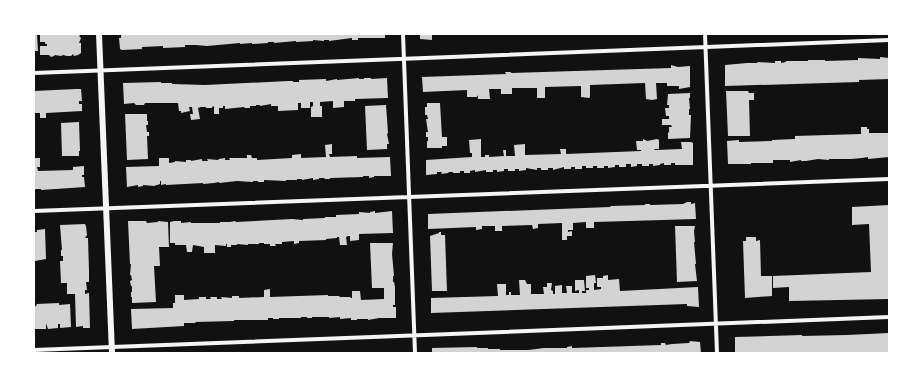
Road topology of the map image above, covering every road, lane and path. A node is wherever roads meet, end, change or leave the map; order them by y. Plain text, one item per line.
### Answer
1 (99, 34) edge
2 (402, 34) edge
3 (705, 34) edge
4 (889, 40) edge
5 (706, 47) junction
6 (404, 59) junction
7 (101, 70) junction
8 (34, 73) edge
9 (889, 179) edge
10 (711, 186) junction
11 (409, 197) junction
12 (106, 208) junction
13 (34, 211) edge
14 (889, 317) edge
15 (716, 324) junction
16 (414, 335) junction
17 (34, 350) edge
18 (111, 350) edge
19 (415, 353) edge
20 (717, 353) edge

1 - 7 street
2 - 6 street
3 - 5 street
4 - 5 street
5 - 6 street
5 - 10 street
6 - 7 street
6 - 11 street
7 - 8 street
7 - 12 street
9 - 10 street
10 - 11 street
10 - 15 street
11 - 12 street
11 - 16 street
12 - 13 street
12 - 18 street
14 - 15 street
15 - 16 street
15 - 20 street
16 - 18 street
16 - 19 street
17 - 18 street

